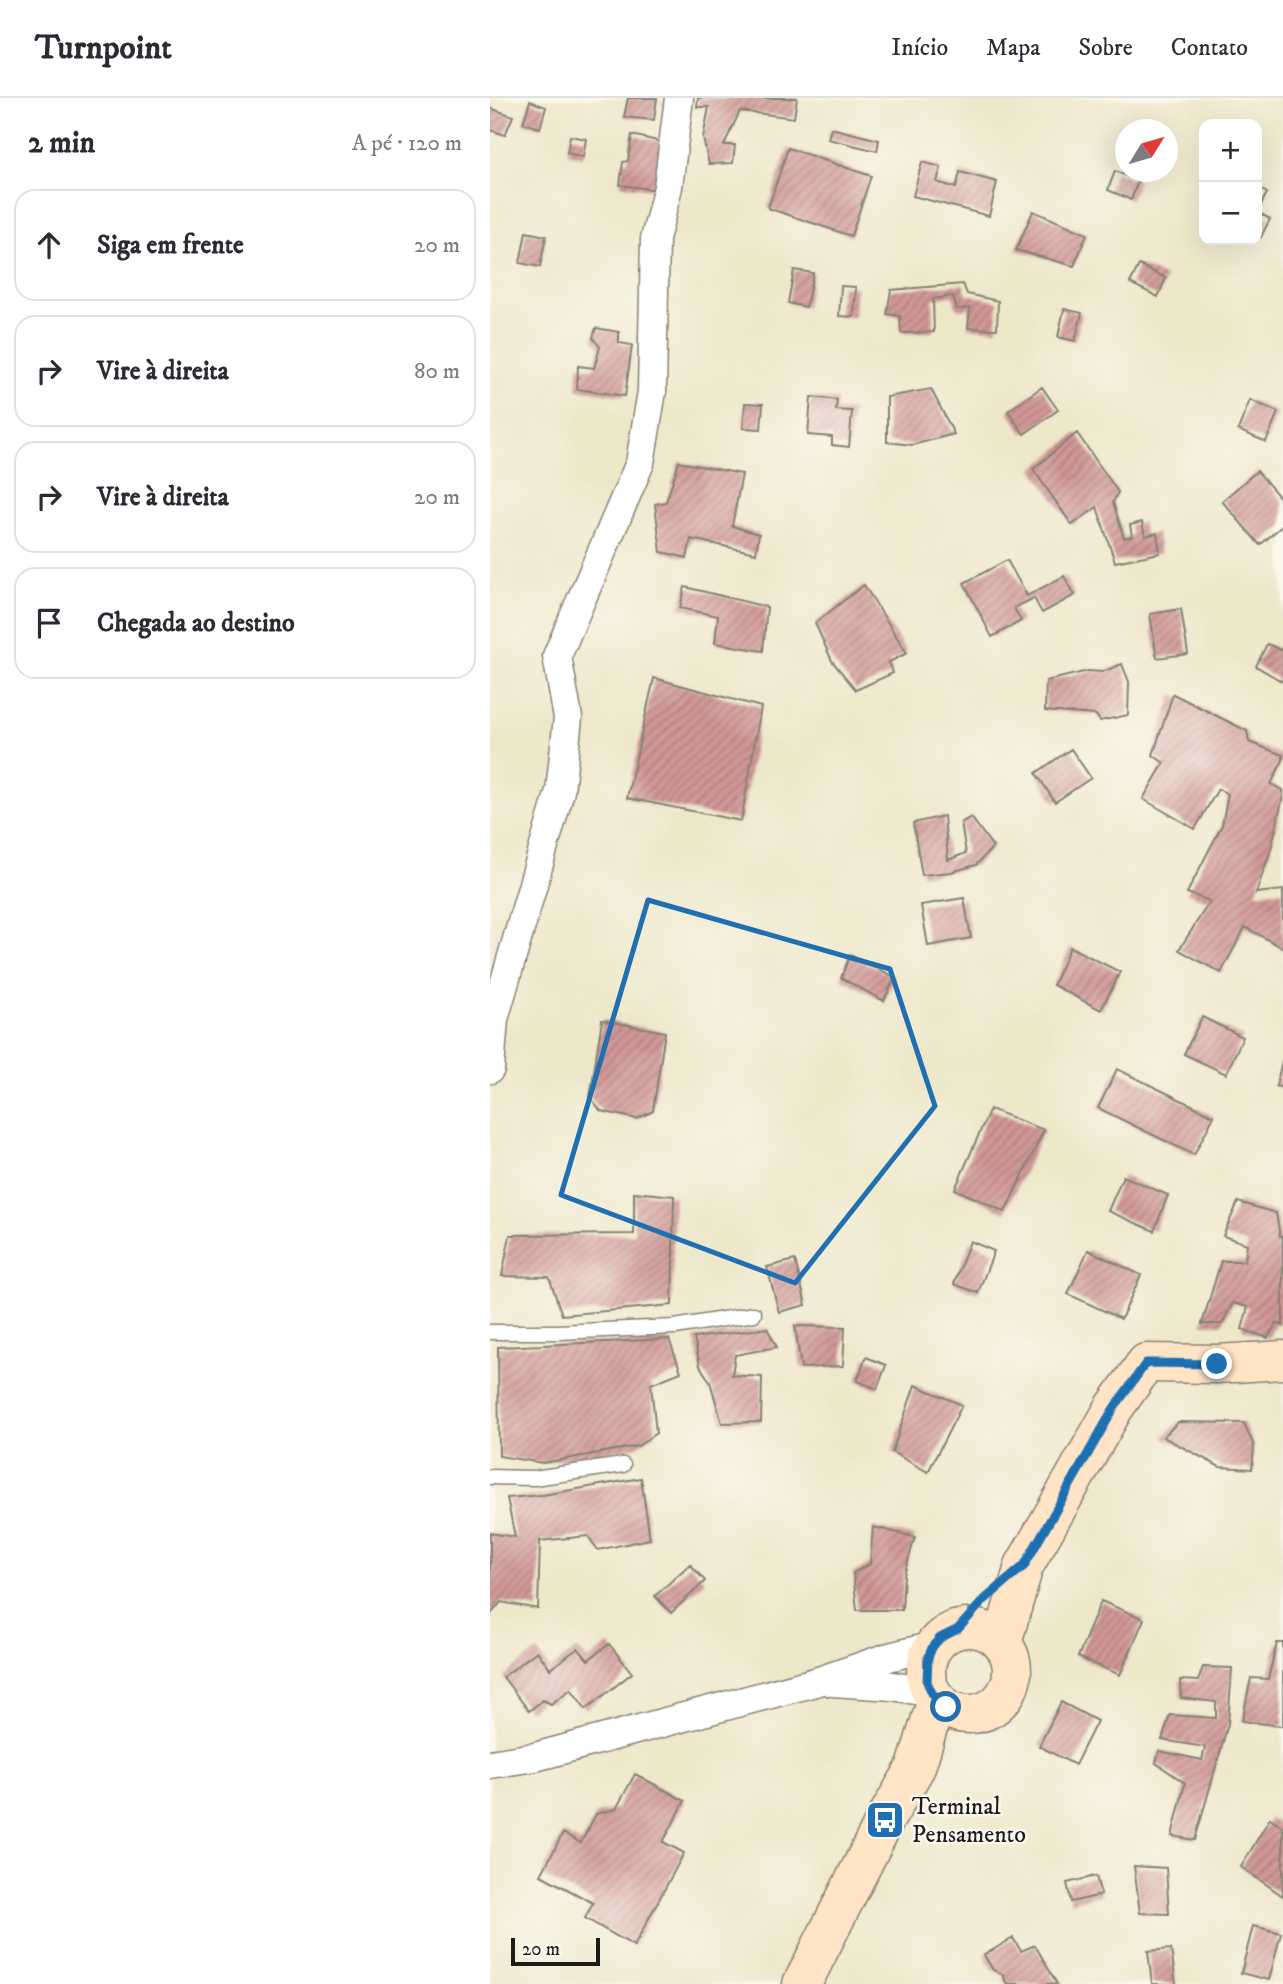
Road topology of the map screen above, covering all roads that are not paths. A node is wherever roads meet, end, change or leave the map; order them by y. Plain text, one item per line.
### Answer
1 (679, 98) edge
2 (490, 1069) edge
3 (754, 1314) dead end
4 (490, 1332) edge
5 (1283, 1360) edge
6 (623, 1465) dead end
7 (490, 1477) edge
8 (1024, 1566) junction
9 (946, 1638) junction
10 (1002, 1643) junction
11 (819, 1681) junction
12 (935, 1696) junction
13 (990, 1707) junction
14 (490, 1765) edge
15 (916, 1767) junction
16 (802, 1984) edge

1 - 2 street
3 - 4 lane
5 - 8 street
6 - 7 lane
8 - 9 street
8 - 10 street
9 - 10 street
9 - 11 street
9 - 12 street
10 - 13 street
11 - 12 street
11 - 14 street
12 - 13 street
12 - 15 street
13 - 15 street
15 - 16 street

